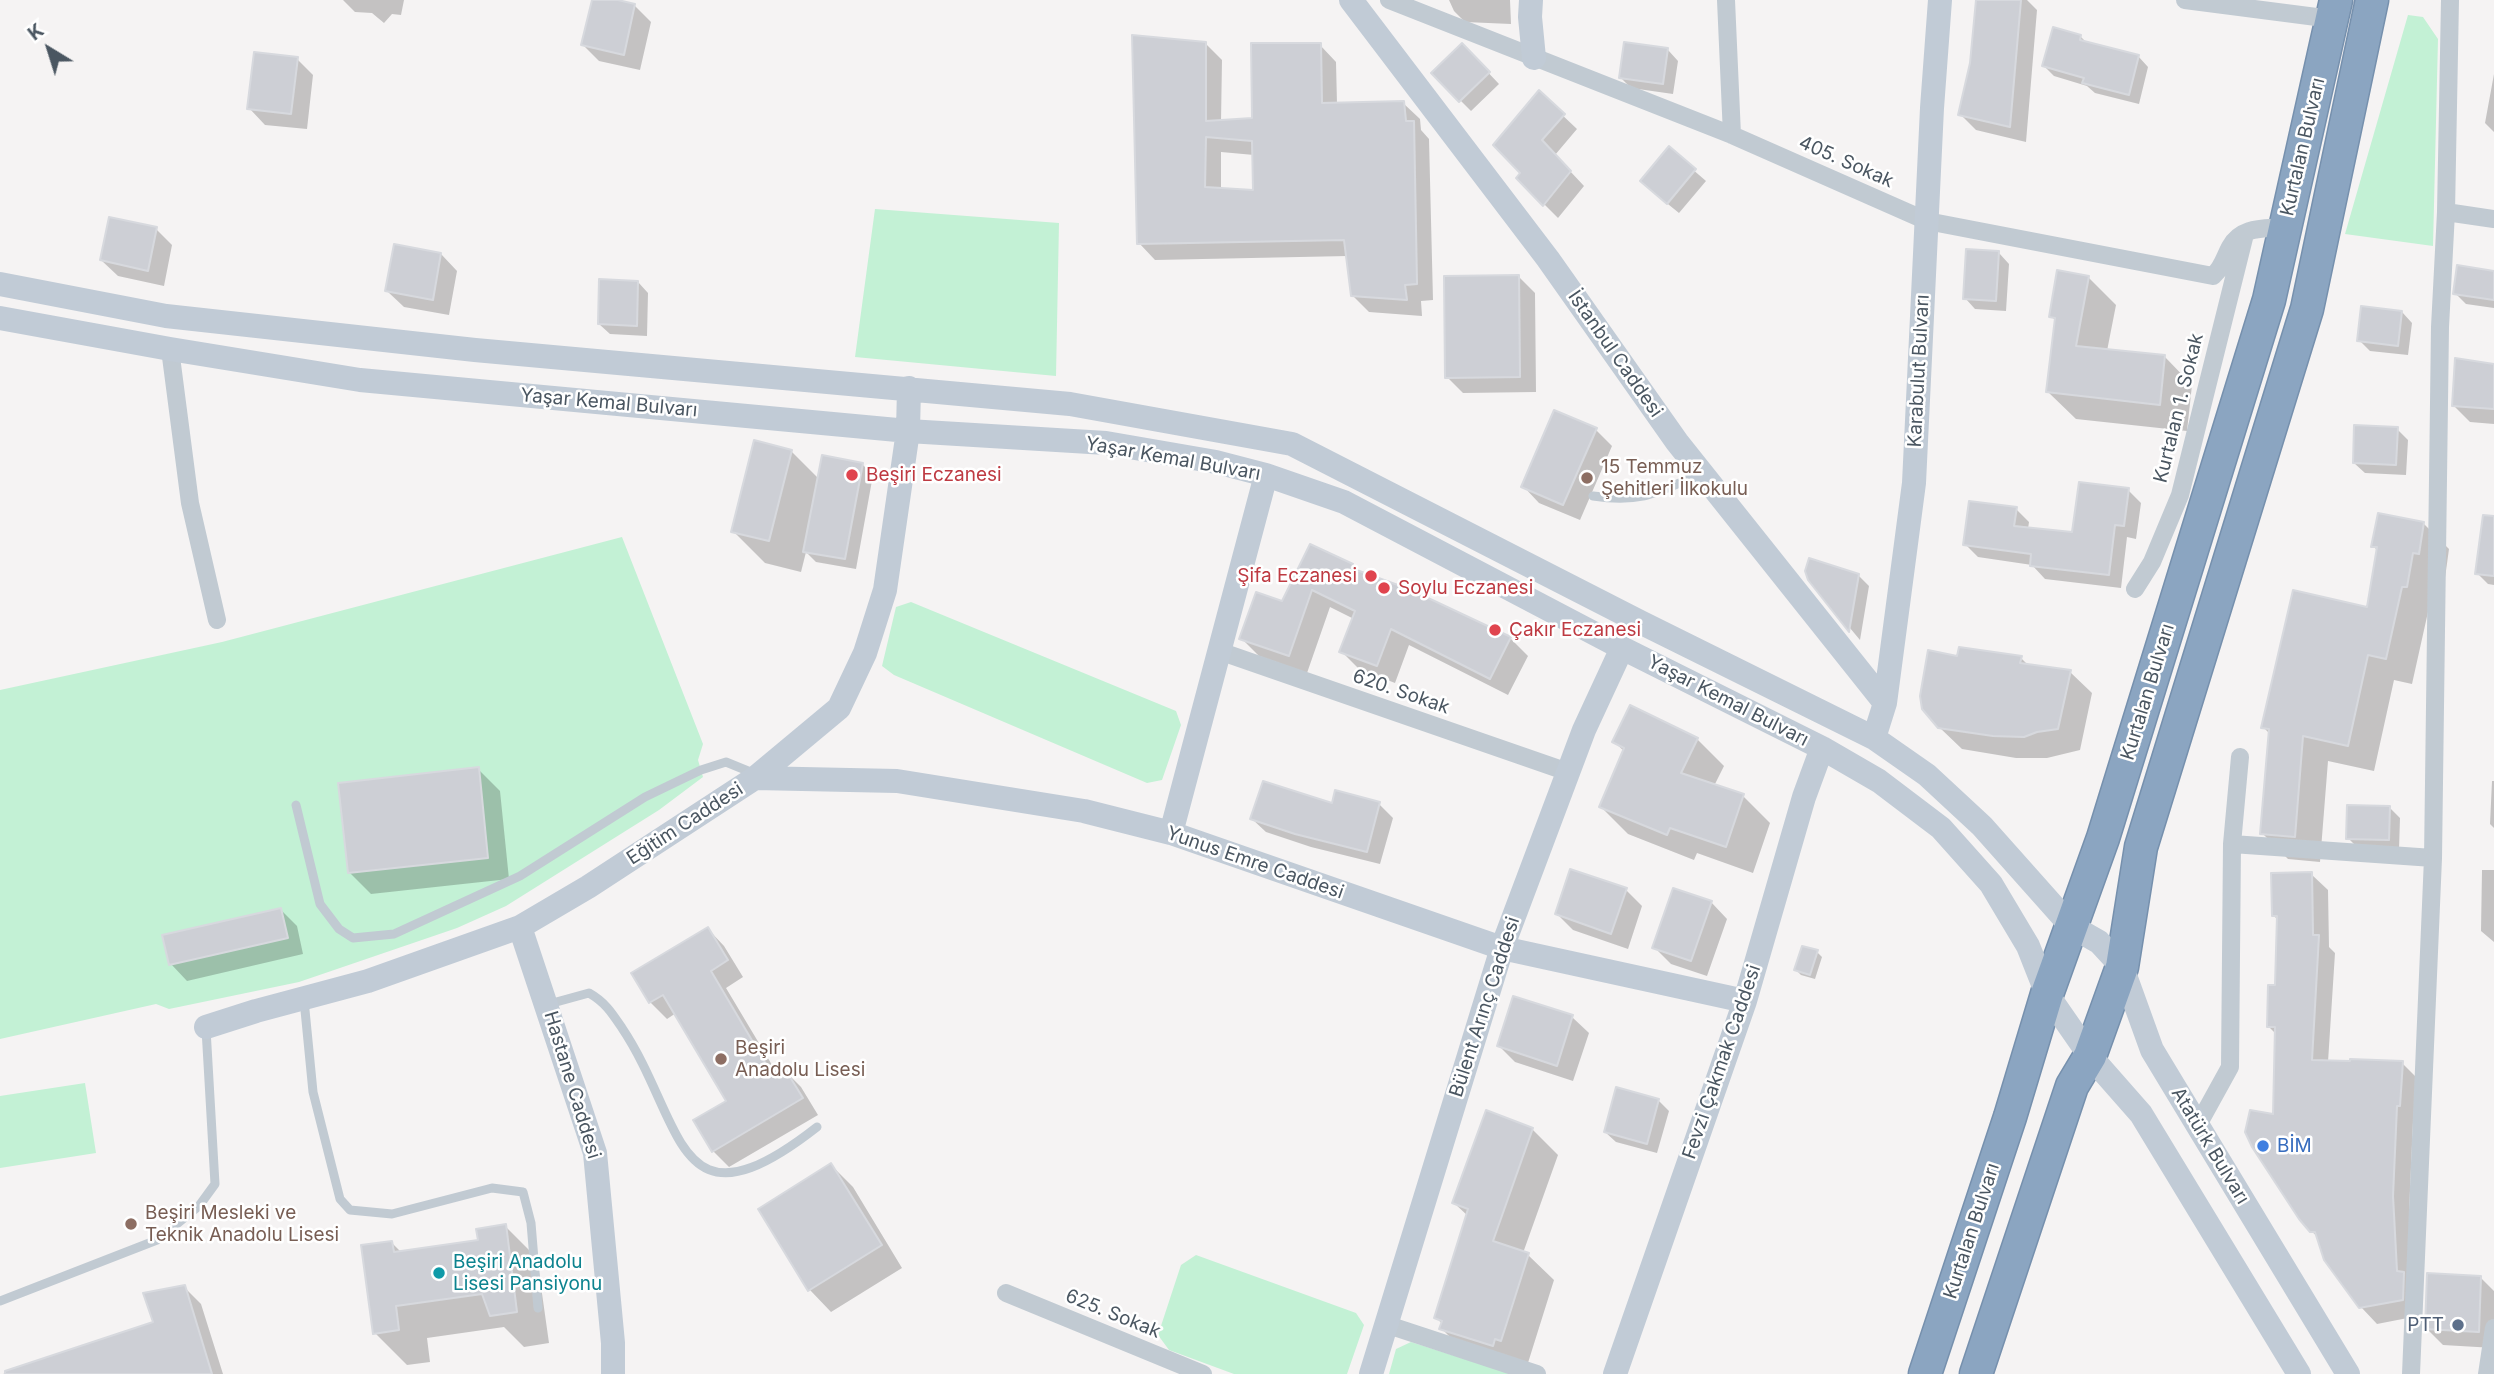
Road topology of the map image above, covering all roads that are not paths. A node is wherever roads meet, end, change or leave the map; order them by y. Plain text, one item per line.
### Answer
1 (1351, 0) edge
2 (1389, 0) edge
3 (1531, 0) edge
4 (1726, 0) edge
5 (1940, 0) edge
6 (2185, 0) edge
7 (2372, 0) edge
8 (2450, 0) edge
9 (2334, 10) edge
10 (1534, 58) junction
11 (1732, 135) junction
12 (2446, 212) junction
13 (2494, 219) edge
14 (1927, 221) junction
15 (2284, 227) junction
16 (2246, 230) junction
17 (0, 284) edge
18 (0, 318) edge
19 (170, 349) junction
20 (909, 388) junction
21 (908, 431) junction
22 (1701, 473) junction
23 (1266, 475) junction
24 (1593, 496) dead end
25 (2135, 589) dead end
26 (217, 620) dead end
27 (1622, 648) junction
28 (1219, 651) junction
29 (1885, 703) junction
30 (1874, 738) junction
31 (1822, 748) junction
32 (2240, 757) dead end
33 (1568, 772) junction
34 (755, 778) junction
35 (296, 805) dead end
36 (1171, 833) junction
37 (2232, 844) junction
38 (2433, 858) junction
39 (2071, 926) junction
40 (520, 927) junction
41 (1502, 948) junction
42 (2122, 967) junction
43 (2046, 994) junction
44 (304, 998) junction
45 (1745, 1001) junction
46 (547, 1004) junction
47 (205, 1027) joint
48 (2090, 1056) junction
49 (2198, 1125) junction
50 (817, 1127) dead end
51 (1006, 1293) dead end
52 (0, 1301) edge
53 (538, 1308) dead end
54 (1388, 1325) junction
55 (2494, 1328) edge
56 (613, 1374) edge
57 (1203, 1374) edge
58 (1371, 1374) edge
59 (1537, 1374) edge
60 (1615, 1374) edge
61 (1925, 1374) edge
62 (1976, 1374) edge
63 (2299, 1374) edge
64 (2348, 1374) edge
65 (2411, 1374) edge
66 (2487, 1374) edge

1 - 22 street, İstanbul Caddesi
2 - 10 street, 405. Sokak
3 - 10 street
4 - 11 street
5 - 14 street, Karabulut Bulvarı
6 - 9 street
7 - 42 highway, Kurtalan Bulvarı
8 - 12 street
9 - 15 highway, Kurtalan Bulvarı
10 - 11 street, 405. Sokak
11 - 14 street, 405. Sokak
12 - 13 street
12 - 38 street
14 - 16 street, 405. Sokak
14 - 29 street, Karabulut Bulvarı
15 - 16 street
15 - 39 highway, Kurtalan Bulvarı
16 - 25 street, Kurtalan 1. Sokak
17 - 20 street, Yaşar Kemal Bulvarı
18 - 19 street, Yaşar Kemal Bulvarı
19 - 21 street, Yaşar Kemal Bulvarı
19 - 26 street
20 - 21 street, Eğitim Caddesi
20 - 30 street, Yaşar Kemal Bulvarı
21 - 23 street, Yaşar Kemal Bulvarı
21 - 34 street, Eğitim Caddesi
22 - 24 lane
22 - 29 street, İstanbul Caddesi
23 - 27 street, Yaşar Kemal Bulvarı
23 - 28 street
27 - 31 street, Yaşar Kemal Bulvarı
27 - 33 street, Bülent Arınç Caddesi
28 - 33 street, 620. Sokak
28 - 36 street
29 - 30 street, Karabulut Bulvarı
30 - 39 street, Yaşar Kemal Bulvarı
31 - 43 street, Yaşar Kemal Bulvarı
31 - 45 street, Fevzi Çakmak Caddesi
32 - 37 street
33 - 41 street, Bülent Arınç Caddesi
34 - 35 lane
34 - 36 street, Yunus Emre Caddesi
34 - 40 street, Eğitim Caddesi
36 - 41 street, Yunus Emre Caddesi
37 - 38 street
37 - 49 street
38 - 65 street
39 - 42 street, Atatürk Bulvarı
39 - 43 highway, Kurtalan Bulvarı
40 - 44 street, Eğitim Caddesi
40 - 46 street, Hastane Caddesi
41 - 45 street, Yunus Emre Caddesi
41 - 54 street, Bülent Arınç Caddesi
42 - 48 highway, Kurtalan Bulvarı
42 - 49 street, Atatürk Bulvarı
43 - 48 street
43 - 61 highway, Kurtalan Bulvarı
44 - 47 street, Eğitim Caddesi
44 - 53 lane
45 - 60 street, Fevzi Çakmak Caddesi
46 - 50 lane
46 - 56 street, Hastane Caddesi
47 - 52 lane
48 - 62 highway, Kurtalan Bulvarı
48 - 63 street
49 - 64 street, Atatürk Bulvarı
51 - 57 street, 625. Sokak
54 - 58 street, Bülent Arınç Caddesi
54 - 59 street
55 - 66 street

